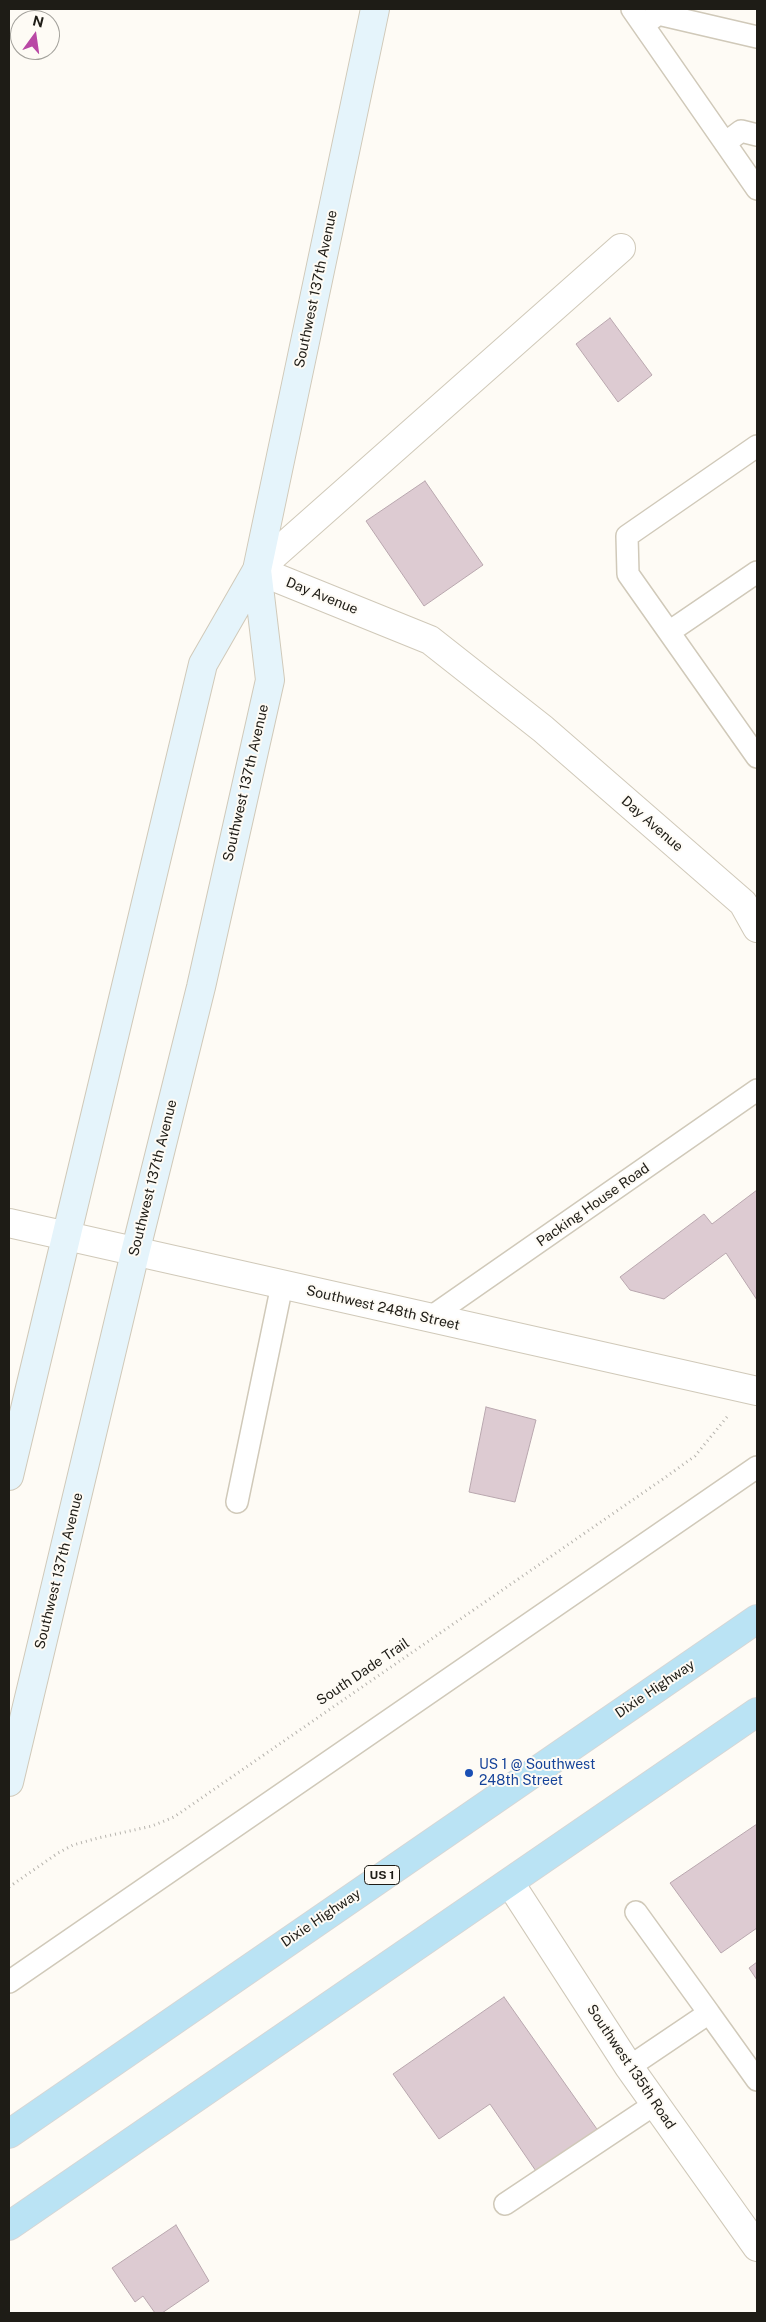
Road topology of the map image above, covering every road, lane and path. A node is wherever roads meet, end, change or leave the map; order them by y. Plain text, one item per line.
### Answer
1 (375, 9) edge
2 (638, 17) edge
3 (757, 37) edge
4 (757, 135) edge
5 (725, 143) junction
6 (757, 189) edge
7 (621, 248) dead end
8 (757, 446) edge
9 (258, 570) junction
10 (757, 572) edge
11 (669, 632) junction
12 (757, 757) edge
13 (757, 928) edge
14 (757, 1090) edge
15 (9, 1223) edge
16 (66, 1238) junction
17 (135, 1253) junction
18 (282, 1285) junction
19 (428, 1319) junction
20 (757, 1391) edge
21 (710, 1438) dead end
22 (757, 1467) edge
23 (9, 1476) edge
24 (237, 1502) dead end
25 (757, 1618) edge
26 (757, 1712) edge
27 (9, 1782) edge
28 (510, 1883) junction
29 (9, 1886) edge
30 (636, 1912) dead end
31 (9, 1982) edge
32 (709, 2013) junction
33 (630, 2067) junction
34 (757, 2080) edge
35 (655, 2104) junction
36 (9, 2134) edge
37 (505, 2204) dead end
38 (9, 2226) edge
39 (757, 2247) edge

1 - 9 main road, Southwest 137th Avenue
2 - 3 lane
2 - 5 lane
4 - 5 lane
5 - 6 lane
7 - 9 street
8 - 11 lane
9 - 13 street, Day Avenue
9 - 16 main road, Southwest 137th Avenue
9 - 17 main road, Southwest 137th Avenue
10 - 11 lane
11 - 12 lane
14 - 19 lane, Packing House Road
15 - 16 street, Southwest 248th Street
16 - 17 street, Southwest 248th Street
16 - 23 main road, Southwest 137th Avenue
17 - 18 street, Southwest 248th Street
17 - 27 main road, Southwest 137th Avenue
18 - 19 street, Southwest 248th Street
18 - 24 lane
19 - 20 street, Southwest 248th Street
21 - 29 path, South Dade Trail
22 - 31 lane
25 - 36 highway, Dixie Highway / US 1
26 - 28 highway
28 - 33 street, Southwest 135th Road
28 - 38 highway
30 - 32 lane
32 - 33 lane
32 - 34 lane
33 - 35 street, Southwest 135th Road
35 - 37 lane
35 - 39 street, Southwest 135th Road

